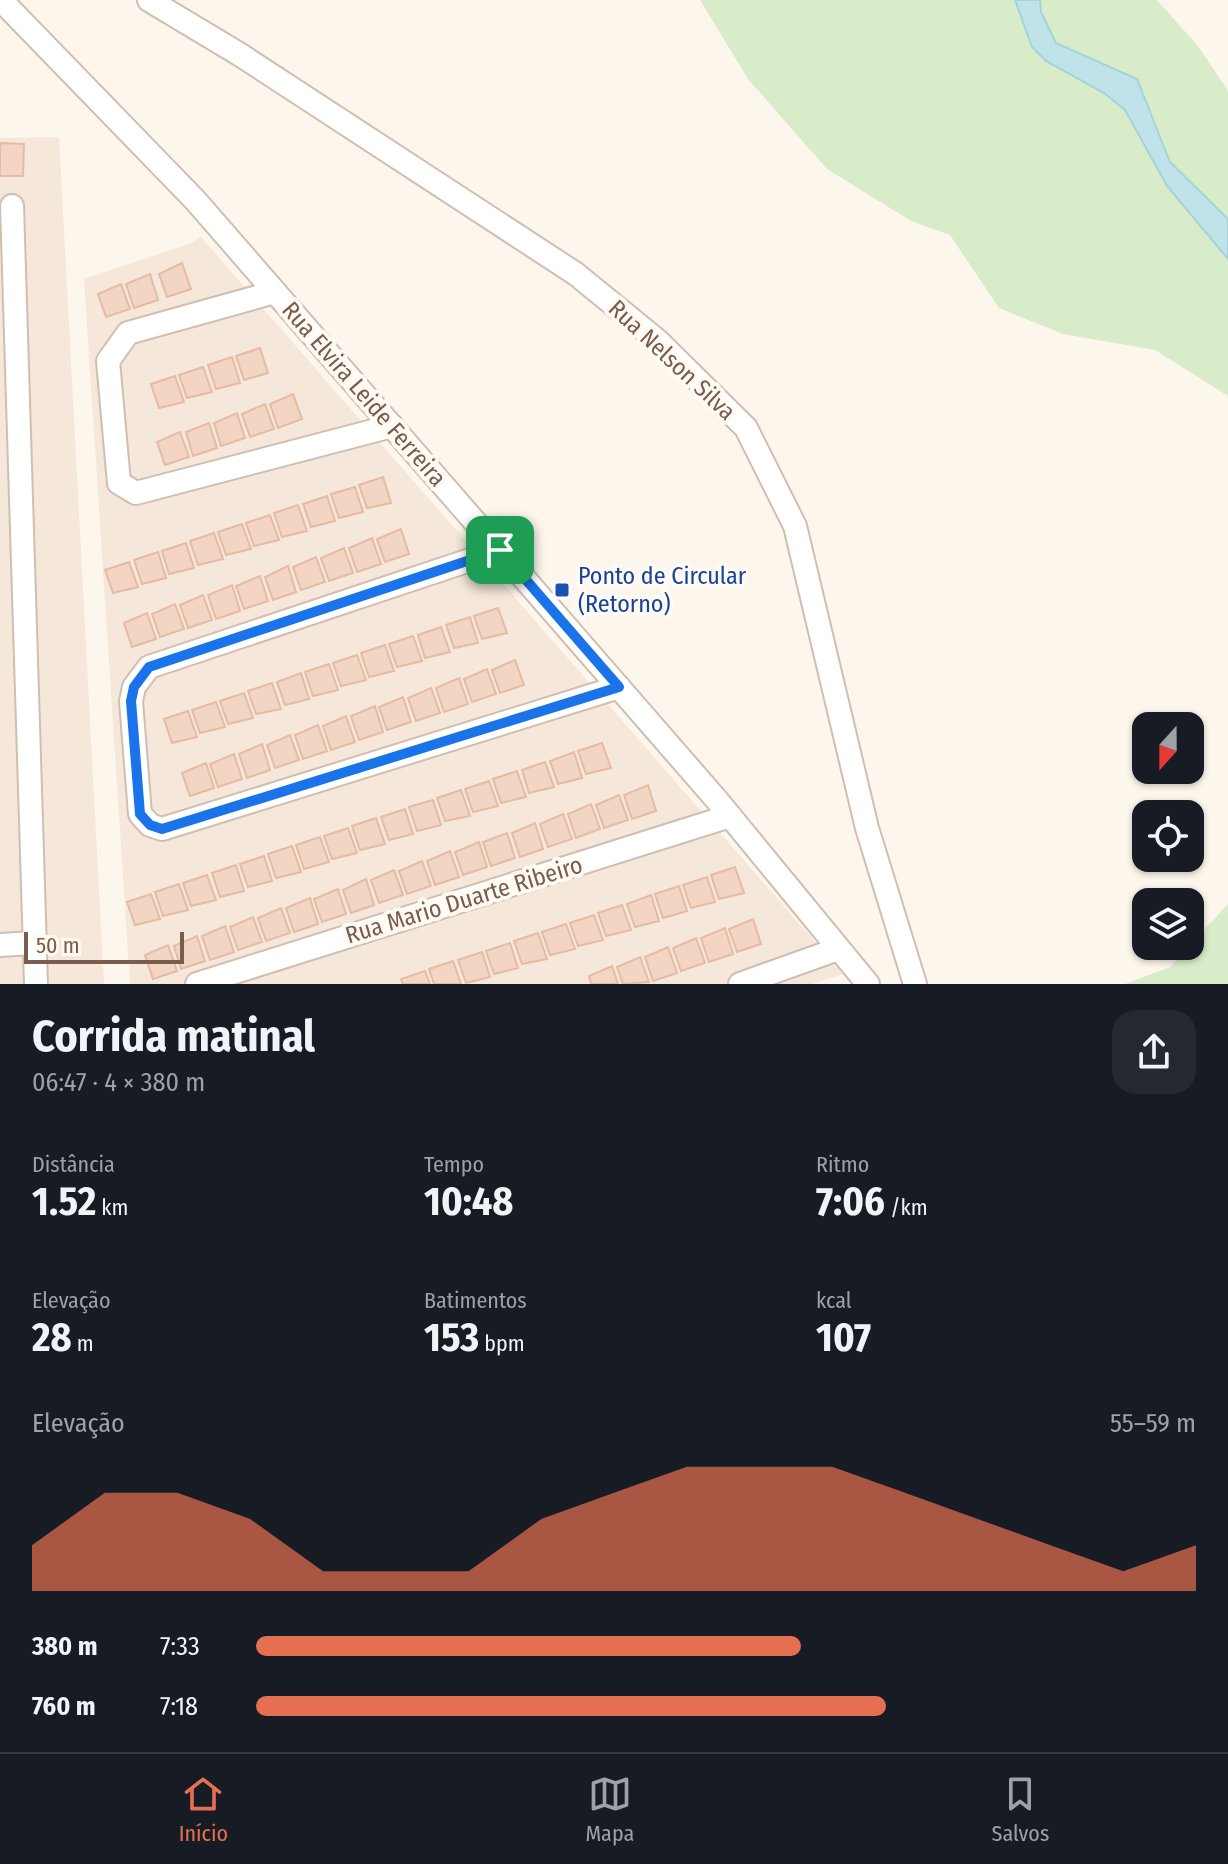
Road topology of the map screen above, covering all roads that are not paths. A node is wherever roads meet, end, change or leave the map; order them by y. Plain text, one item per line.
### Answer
1 (1, 0) edge
2 (149, 0) edge
3 (14, 206) edge
4 (275, 292) junction
5 (392, 426) junction
6 (500, 550) junction
7 (23, 573) junction
8 (0, 574) edge
9 (619, 687) junction
10 (730, 816) junction
11 (34, 943) junction
12 (0, 945) edge
13 (838, 949) junction
14 (36, 984) edge
15 (197, 984) edge
16 (740, 984) edge
17 (868, 984) edge
18 (915, 984) edge

1 - 4 street, Rua Elvira Leide Ferreira
2 - 18 street, Rua Nelson Silva
3 - 7 street
4 - 5 street, Rua Elvira Leide Ferreira
4 - 5 street
5 - 6 street, Rua Elvira Leide Ferreira
6 - 9 street, Rua Elvira Leide Ferreira
6 - 9 street
7 - 8 street
7 - 11 street
9 - 10 street, Rua Elvira Leide Ferreira
10 - 13 street, Rua Elvira Leide Ferreira
10 - 15 street, Rua Mario Duarte Ribeiro
11 - 12 street
11 - 14 street
13 - 16 street
13 - 17 street, Rua Elvira Leide Ferreira

